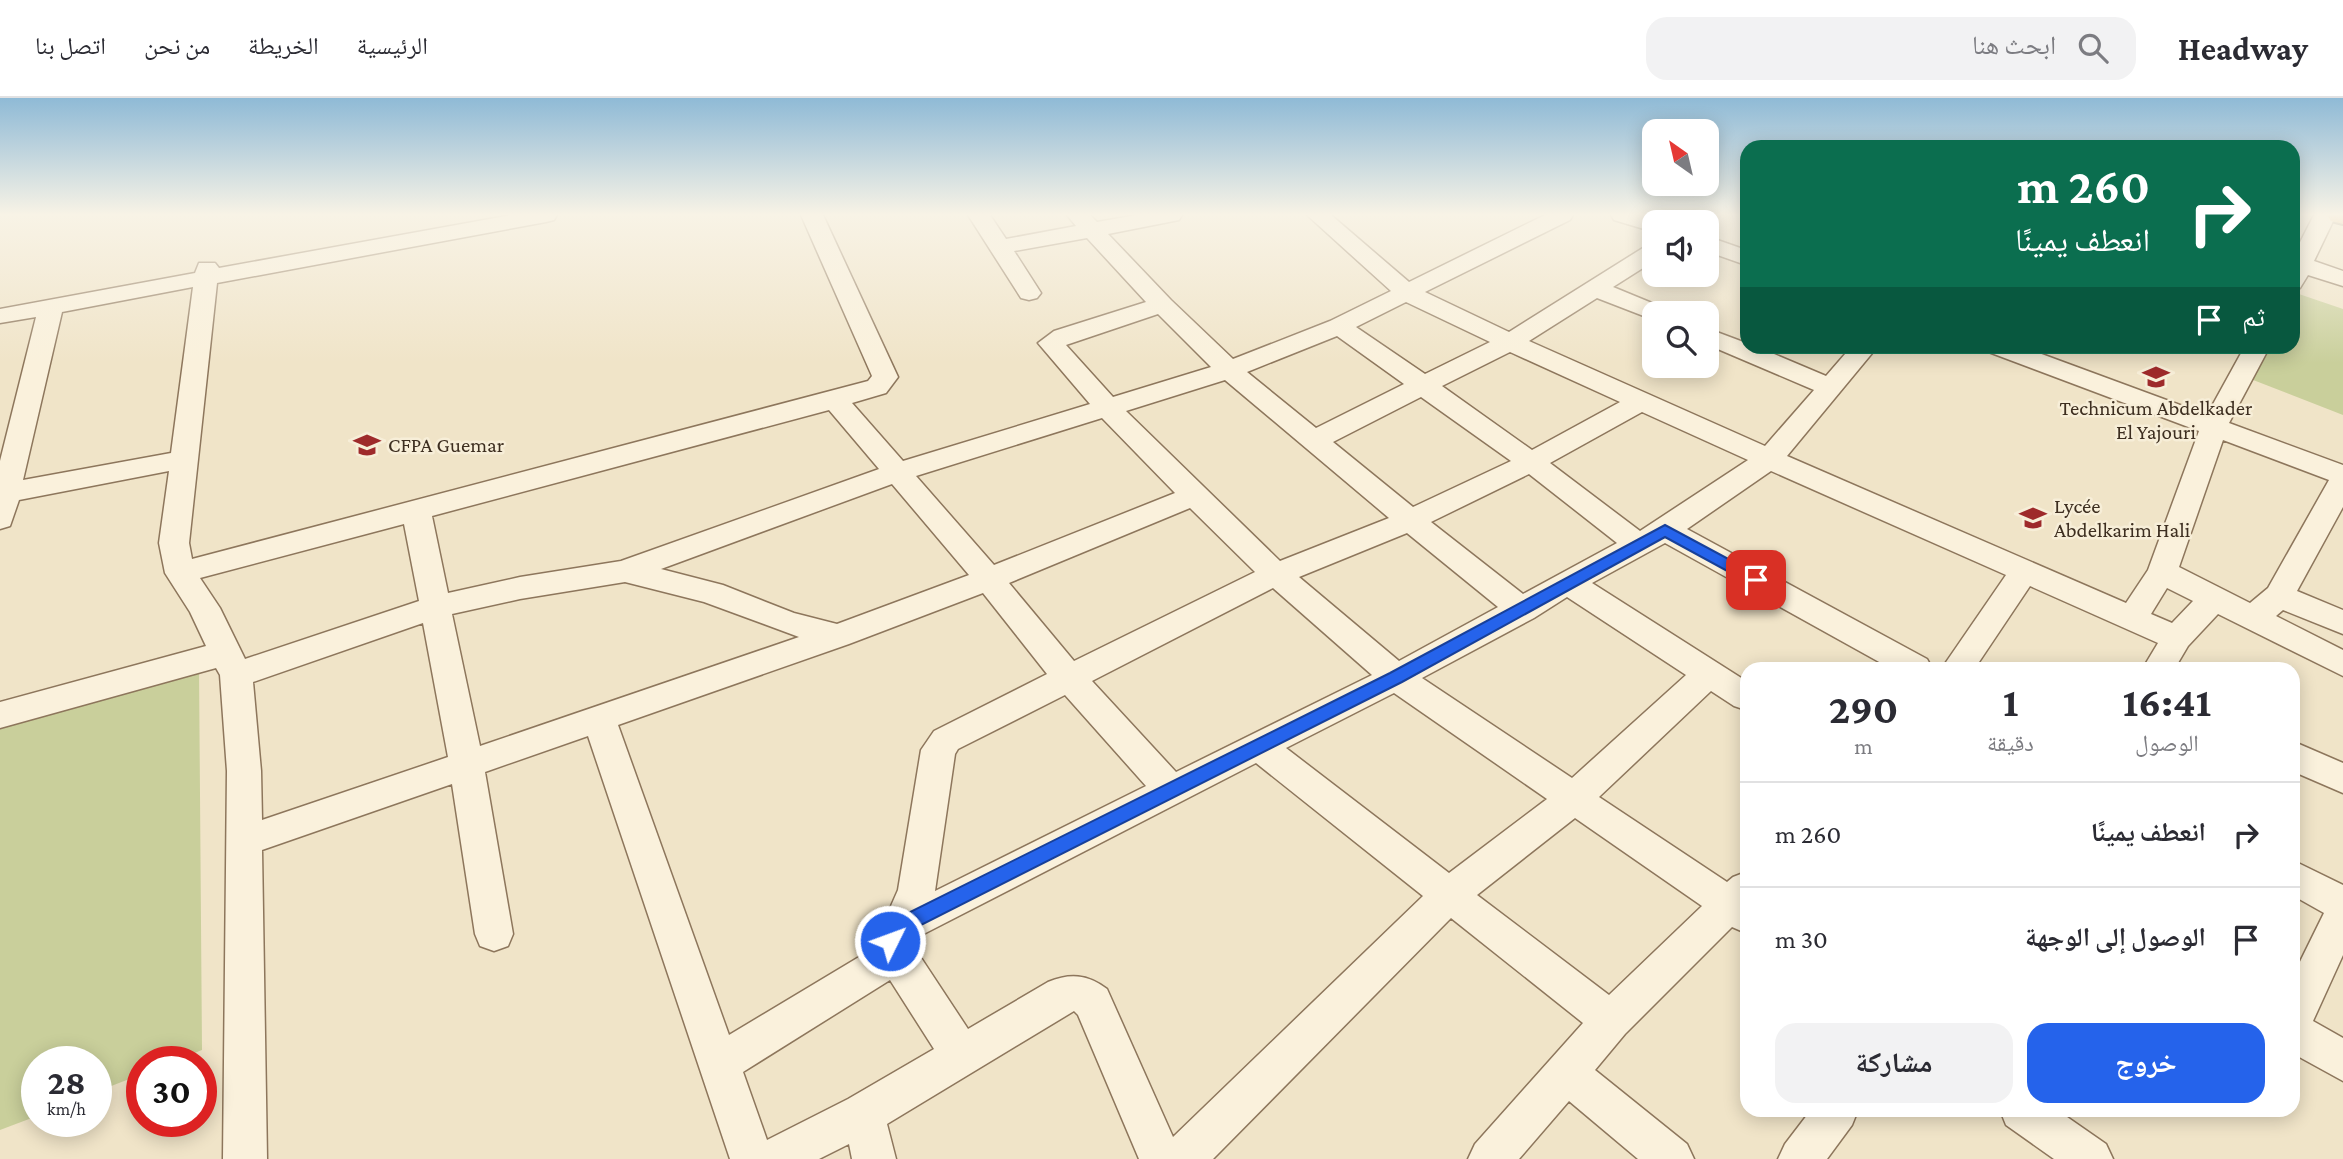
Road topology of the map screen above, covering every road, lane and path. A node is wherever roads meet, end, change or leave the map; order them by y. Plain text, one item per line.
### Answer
1 (250, 265) edge
2 (257, 265) edge
3 (834, 265) edge
4 (1011, 265) edge
5 (1124, 265) edge
6 (1374, 265) edge
7 (1464, 265) edge
8 (1632, 265) edge
9 (207, 273) junction
10 (2300, 274) edge
11 (2343, 279) edge
12 (1594, 288) junction
13 (1029, 293) dead end
14 (1407, 293) junction
15 (1162, 305) junction
16 (51, 306) junction
17 (0, 307) edge
18 (1642, 308) edge
19 (0, 316) edge
20 (1339, 326) junction
21 (1719, 340) edge
22 (1510, 342) junction
23 (1740, 349) edge
24 (1751, 354) edge
25 (1860, 354) edge
26 (2017, 354) edge
27 (2254, 354) edge
28 (1229, 370) junction
29 (1422, 385) junction
30 (1832, 388) junction
31 (30, 397) junction
32 (835, 400) junction
33 (1641, 401) junction
34 (0, 402) edge
35 (1106, 406) junction
36 (2214, 427) junction
37 (1314, 440) junction
38 (184, 459) junction
39 (1769, 459) junction
40 (1531, 462) junction
41 (895, 473) junction
42 (2343, 475) edge
43 (2343, 481) edge
44 (1195, 496) junction
45 (2, 502) edge
46 (415, 510) junction
47 (2335, 511) edge
48 (1410, 520) junction
49 (1652, 537) junction
50 (2025, 570) junction
51 (625, 571) junction
52 (2162, 572) junction
53 (180, 573) junction
54 (1276, 574) junction
55 (989, 579) junction
56 (1570, 584) junction
57 (2279, 596) junction
58 (2213, 600) junction
59 (434, 607) junction
60 (1523, 610) junction
61 (2132, 618) junction
62 (2253, 618) junction
63 (2343, 623) edge
64 (838, 636) junction
65 (2178, 638) junction
66 (1904, 662) edge
67 (1962, 662) edge
68 (2163, 662) edge
69 (231, 664) junction
70 (2343, 664) edge
71 (1708, 674) junction
72 (1069, 677) junction
73 (1396, 677) junction
74 (1740, 693) edge
75 (0, 715) edge
76 (599, 719) junction
77 (1257, 745) junction
78 (2300, 759) edge
79 (467, 766) junction
80 (2343, 779) edge
81 (1170, 789) junction
82 (1573, 799) junction
83 (243, 842) junction
84 (2300, 880) edge
85 (1448, 896) junction
86 (1740, 902) edge
87 (1740, 904) edge
88 (2343, 904) edge
89 (2343, 914) edge
90 (494, 934) dead end
91 (898, 941) junction
92 (2300, 1005) edge
93 (1611, 1021) junction
94 (2300, 1035) edge
95 (961, 1054) junction
96 (2343, 1061) edge
97 (719, 1064) junction
98 (1566, 1072) junction
99 (863, 1114) junction
100 (1832, 1117) edge
101 (2031, 1117) edge
102 (236, 1155) edge
103 (752, 1159) edge
104 (774, 1159) edge
105 (874, 1159) edge
106 (1161, 1159) edge
107 (1182, 1159) edge
108 (1490, 1159) edge
109 (1672, 1159) edge
110 (1800, 1159) edge
111 (2091, 1159) edge

1 - 9 street
2 - 9 street
3 - 32 street
4 - 13 street
5 - 15 street
6 - 14 street
7 - 14 street
8 - 12 street
9 - 16 street
9 - 17 street
9 - 38 street
10 - 11 street
12 - 18 street
12 - 22 street
14 - 20 street
14 - 22 street
15 - 28 street
15 - 35 street
16 - 19 street
16 - 31 street
20 - 28 street
20 - 29 street
21 - 23 street
22 - 29 street
22 - 33 street
24 - 30 street
25 - 30 street
26 - 36 street
27 - 36 street
28 - 35 street
28 - 37 street
29 - 37 street
29 - 40 street
30 - 39 street
31 - 34 street
31 - 45 street
32 - 41 street
32 - 46 street
33 - 39 street
33 - 40 street
35 - 41 street
35 - 44 street
36 - 42 street
36 - 52 street
37 - 48 street
38 - 45 street
38 - 53 street
39 - 49 street
39 - 50 street
40 - 48 street
40 - 49 street
41 - 51 street
41 - 55 street
43 - 47 street
44 - 54 street
44 - 55 street
46 - 53 street
46 - 59 street
47 - 57 street
48 - 54 street
48 - 60 street
49 - 56 street
49 - 66 street
50 - 61 street
50 - 67 street
51 - 59 street
51 - 64 street
52 - 58 street
52 - 61 street
53 - 69 street
54 - 72 street
54 - 73 street
55 - 64 street
55 - 72 street
56 - 60 street
56 - 71 street
57 - 62 street
57 - 63 street
58 - 62 street
58 - 65 street
59 - 69 street
59 - 79 street
60 - 73 street
61 - 65 street
62 - 70 street
64 - 76 street
65 - 68 street
69 - 75 street
69 - 83 street
71 - 74 street
71 - 82 street
72 - 81 street
72 - 91 street
73 - 77 street
73 - 82 street
76 - 79 street
76 - 97 street
77 - 81 street
77 - 85 street
78 - 80 street
79 - 83 street
79 - 90 street
81 - 91 street
82 - 85 street
82 - 86 street
83 - 102 street
84 - 88 street
85 - 93 street
85 - 107 street
87 - 93 street
89 - 92 street
91 - 95 street
91 - 97 street
93 - 98 street
94 - 96 street
95 - 99 street
95 - 106 street
97 - 103 street
98 - 108 street
98 - 109 street
99 - 104 street
99 - 105 street
100 - 110 street
101 - 111 street

